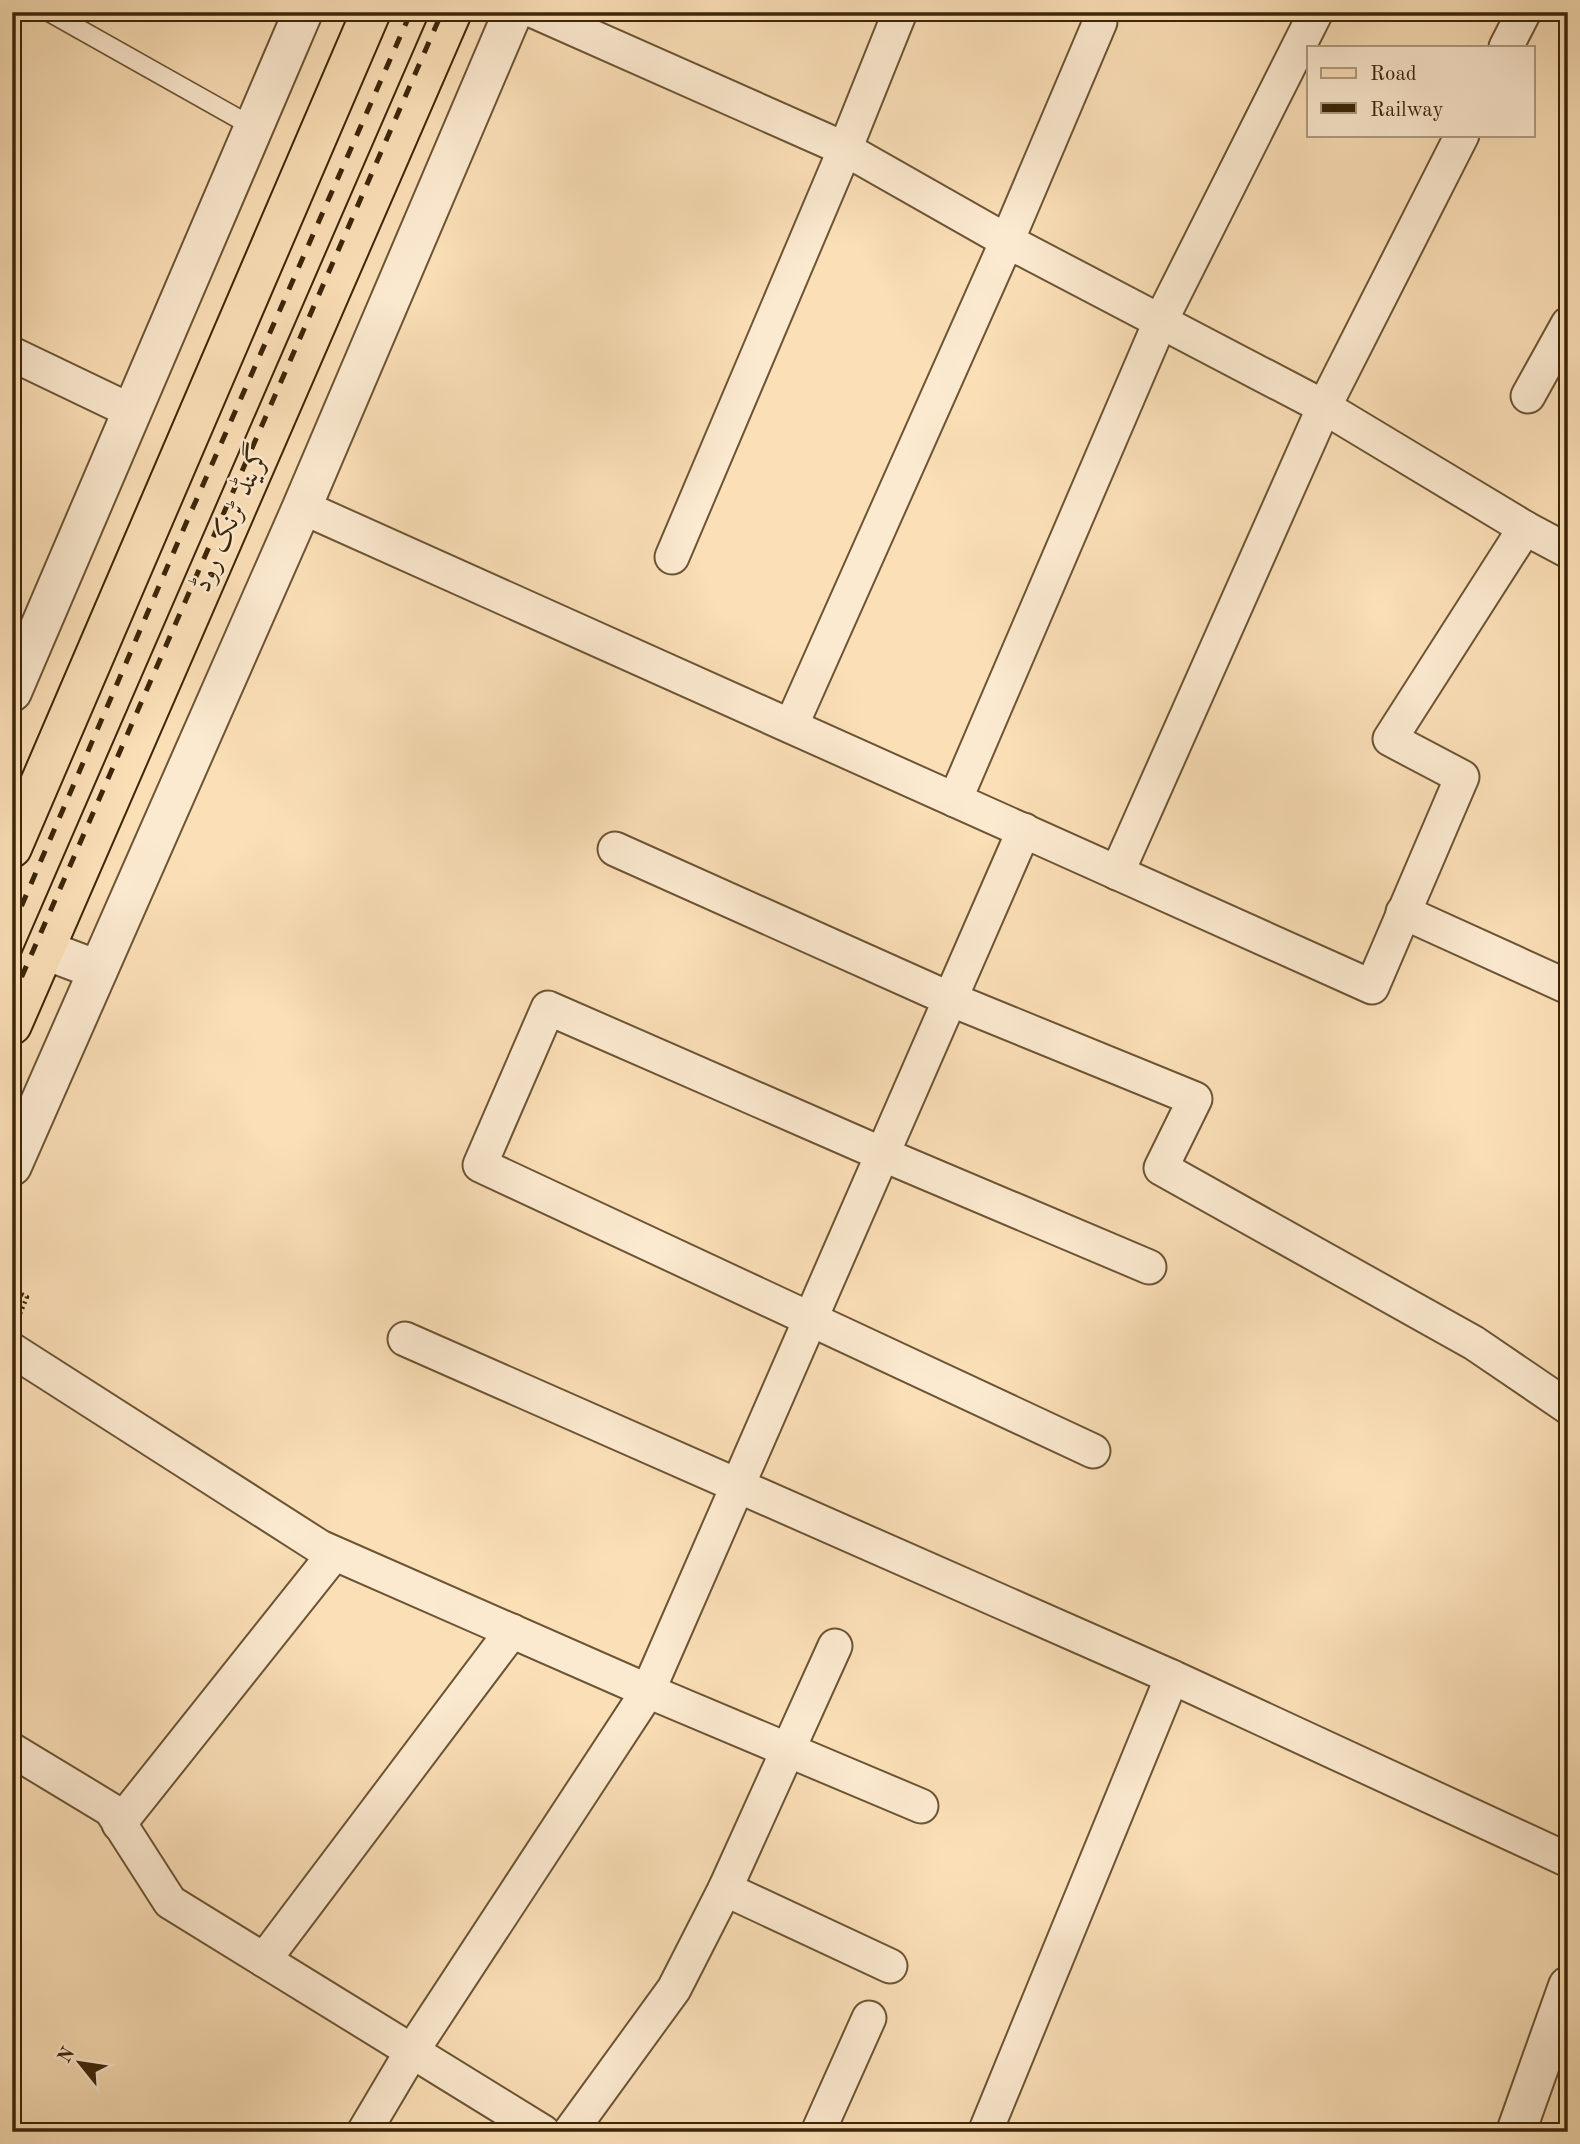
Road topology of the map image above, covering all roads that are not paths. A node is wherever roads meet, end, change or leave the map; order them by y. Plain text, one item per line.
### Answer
1 (49, 12) edge
2 (303, 12) edge
3 (371, 12) edge
4 (452, 12) edge
5 (513, 12) edge
6 (536, 12) edge
7 (900, 12) edge
8 (1316, 12) edge
9 (1524, 12) edge
10 (1100, 22) dead end
11 (1507, 46) edge
12 (255, 128) junction
13 (1460, 136) edge
14 (845, 149) junction
15 (1007, 241) junction
16 (1161, 320) junction
17 (1568, 324) edge
18 (12, 354) edge
19 (1528, 396) dead end
20 (1324, 407) junction
21 (133, 412) junction
22 (302, 506) junction
23 (1525, 528) junction
24 (1568, 551) edge
25 (672, 557) dead end
26 (12, 692) edge
27 (791, 726) junction
28 (955, 800) junction
29 (1024, 831) junction
30 (12, 848) edge
31 (615, 849) dead end
32 (1117, 873) junction
33 (1403, 912) junction
34 (45, 950) junction
35 (98, 970) junction
36 (1568, 987) edge
37 (950, 999) junction
38 (12, 1025) edge
39 (882, 1154) junction
40 (12, 1166) edge
41 (1149, 1267) dead end
42 (810, 1320) junction
43 (405, 1339) dead end
44 (12, 1350) edge
45 (1568, 1407) edge
46 (1093, 1451) dead end
47 (737, 1486) junction
48 (334, 1554) junction
49 (512, 1631) junction
50 (835, 1646) dead end
51 (1172, 1677) junction
52 (648, 1691) junction
53 (12, 1750) edge
54 (789, 1751) junction
55 (921, 1806) dead end
56 (119, 1824) junction
57 (1568, 1860) edge
58 (725, 1889) junction
59 (264, 1960) junction
60 (890, 1966) dead end
61 (1568, 1986) edge
62 (869, 2018) dead end
63 (412, 2051) junction
64 (986, 2130) edge
65 (364, 2132) edge
66 (543, 2132) edge
67 (570, 2132) edge
68 (818, 2132) edge
69 (1516, 2132) edge

1 - 12 lane
2 - 12 street
3 - 30 main road
4 - 34 main road, گرینڈ ٹرنک روڈ
5 - 22 street
6 - 14 street
7 - 14 street
8 - 16 street
9 - 11 street
10 - 15 street
12 - 21 street
13 - 20 street
14 - 15 street
14 - 25 street
15 - 16 street
15 - 27 street
16 - 20 street
16 - 28 street
17 - 19 street
18 - 21 street
20 - 23 street
20 - 32 street
21 - 26 street
22 - 27 street
22 - 35 street
23 - 24 street
23 - 33 street
27 - 28 street
28 - 29 street
29 - 32 street
29 - 37 street
31 - 37 street
32 - 33 street
33 - 36 street
34 - 35 street
34 - 38 main road, گرینڈ ٹرنک روڈ
35 - 40 street
37 - 39 street
37 - 45 street
39 - 41 street
39 - 42 street
39 - 42 street
42 - 46 street
42 - 47 street
43 - 47 street
44 - 48 street
47 - 51 street
47 - 52 street
48 - 49 street
48 - 56 street
49 - 52 street
49 - 59 street
50 - 54 street
51 - 57 street
51 - 64 street
52 - 54 street
52 - 63 street
53 - 56 street
54 - 55 street
54 - 58 street
56 - 59 street
58 - 60 street
58 - 67 street
59 - 63 street
61 - 69 street
62 - 68 street
63 - 65 street
63 - 66 street

